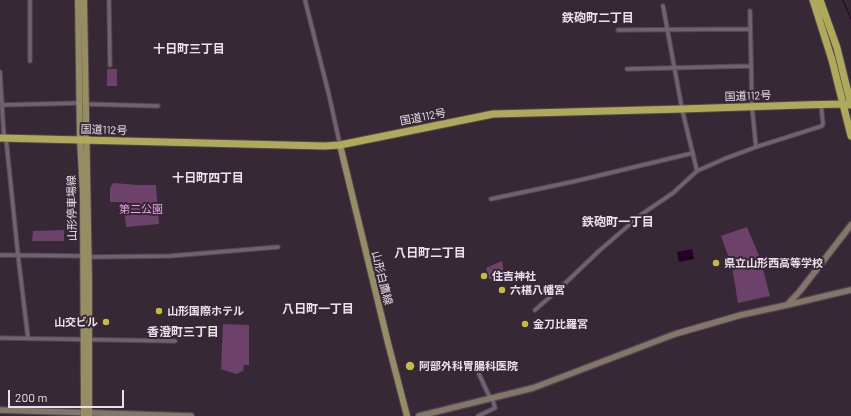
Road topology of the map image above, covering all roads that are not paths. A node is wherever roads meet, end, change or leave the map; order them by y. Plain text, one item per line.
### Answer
1 (30, 0) edge
2 (78, 0) edge
3 (84, 0) edge
4 (109, 0) edge
5 (305, 0) edge
6 (813, 0) edge
7 (820, 0) edge
8 (663, 6) dead end
9 (750, 12) dead end
10 (750, 29) junction
11 (618, 30) dead end
12 (668, 30) junction
13 (30, 62) dead end
14 (110, 65) dead end
15 (750, 66) junction
16 (674, 67) junction
17 (627, 69) dead end
18 (0, 72) edge
19 (82, 103) junction
20 (821, 104) junction
21 (843, 104) junction
22 (2, 105) junction
23 (851, 105) edge
24 (158, 106) dead end
25 (752, 106) junction
26 (682, 109) junction
27 (851, 136) edge
28 (3, 138) edge
29 (84, 140) junction
30 (340, 145) junction
31 (756, 147) junction
32 (693, 154) junction
33 (697, 171) junction
34 (491, 199) dead end
35 (851, 224) edge
36 (278, 247) dead end
37 (0, 255) edge
38 (18, 255) junction
39 (86, 256) junction
40 (851, 290) edge
41 (787, 305) junction
42 (535, 310) dead end
43 (0, 338) edge
44 (28, 338) junction
45 (86, 340) junction
46 (175, 342) dead end
47 (479, 374) dead end
48 (491, 398) junction
49 (0, 410) edge
50 (86, 414) edge
51 (177, 416) edge
52 (182, 416) edge
53 (191, 416) edge
54 (408, 416) edge
55 (419, 416) edge
56 (478, 416) edge

1 - 13 street
2 - 19 main road, 山形停車場線
3 - 19 main road, 山形停車場線
4 - 14 street
5 - 30 street
6 - 21 highway
7 - 23 highway
8 - 12 street
9 - 10 street
10 - 12 street
10 - 15 street
11 - 12 street
12 - 16 street
15 - 16 street
15 - 25 street
16 - 17 street
16 - 26 street
18 - 22 street
19 - 22 street
19 - 24 street
19 - 29 main road, 山形停車場線
20 - 21 highway, 国道112号
20 - 25 highway, 国道112号
20 - 31 street
21 - 23 highway, 国道112号
21 - 27 highway
22 - 28 street
25 - 26 highway, 国道112号
25 - 31 street
26 - 30 highway, 国道112号
26 - 32 street
28 - 29 highway, 国道112号
28 - 38 street
29 - 30 highway, 国道112号
29 - 39 main road, 山形停車場線
30 - 54 main road, 山形白鷹線
31 - 33 street
32 - 33 street
32 - 34 street
33 - 42 street
35 - 41 street
36 - 39 street
37 - 38 street
38 - 39 street
38 - 44 street
39 - 45 main road, 山形停車場線
40 - 41 street
41 - 48 street
43 - 44 street
44 - 45 street
45 - 46 street
45 - 50 main road, 山形停車場線
47 - 48 street
48 - 55 street
48 - 56 street
49 - 50 street
50 - 51 street
51 - 52 street
52 - 53 street

